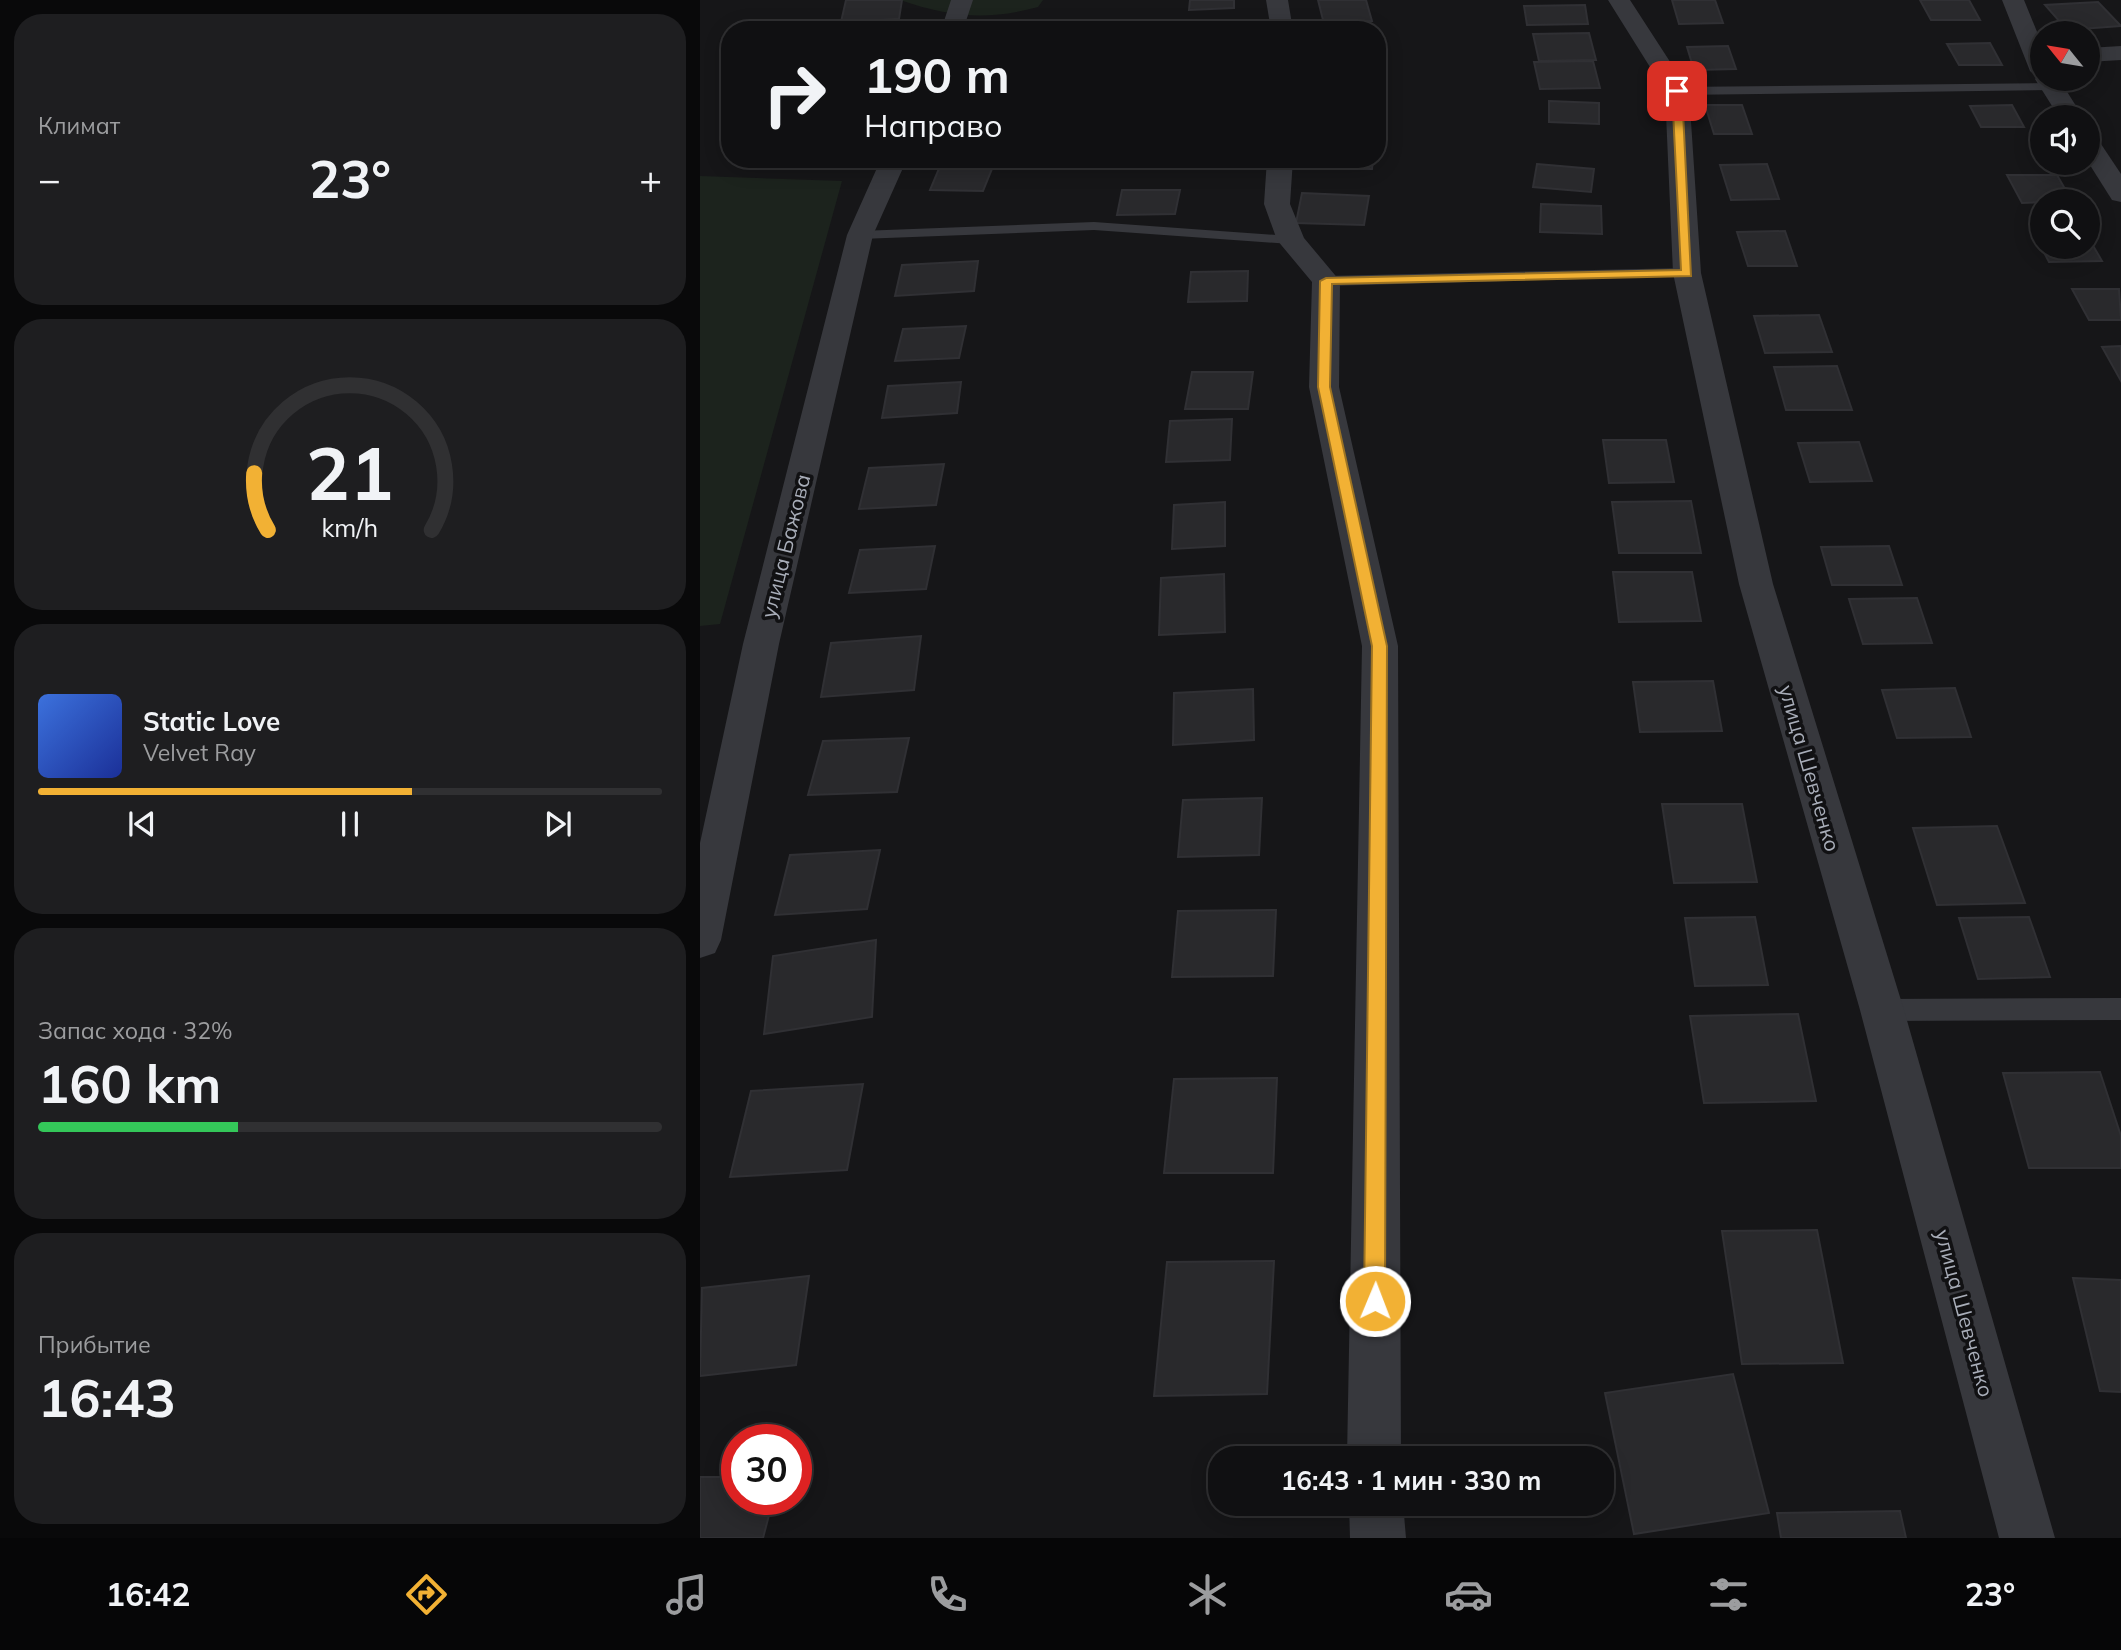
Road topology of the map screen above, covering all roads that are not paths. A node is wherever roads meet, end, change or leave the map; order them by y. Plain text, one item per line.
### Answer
1 (1278, 0) edge
2 (1619, 0) edge
3 (2013, 0) edge
4 (962, 3) edge
5 (955, 21) edge
6 (1281, 21) edge
7 (2030, 40) edge
8 (2121, 53) edge
9 (2100, 54) edge
10 (2030, 71) edge
11 (1677, 91) junction
12 (2100, 162) edge
13 (890, 168) edge
14 (1279, 168) edge
15 (2121, 194) edge
16 (860, 235) junction
17 (1290, 240) junction
18 (1687, 273) junction
19 (1326, 281) junction
20 (700, 940) edge
21 (2121, 1009) edge
22 (1882, 1010) junction
23 (1374, 1446) edge
24 (1377, 1516) edge
25 (1378, 1538) edge
26 (2027, 1538) edge

1 - 6 street
2 - 11 street, улица Шевченко
3 - 7 street
4 - 5 street
8 - 9 street
10 - 11 lane
11 - 18 street, улица Шевченко
12 - 15 street
13 - 16 street, улица Бажова
14 - 17 street
16 - 17 lane
16 - 20 street, улица Бажова
17 - 19 street
18 - 19 lane
18 - 22 street, улица Шевченко
19 - 23 street
21 - 22 lane
22 - 26 street, улица Шевченко
24 - 25 street

